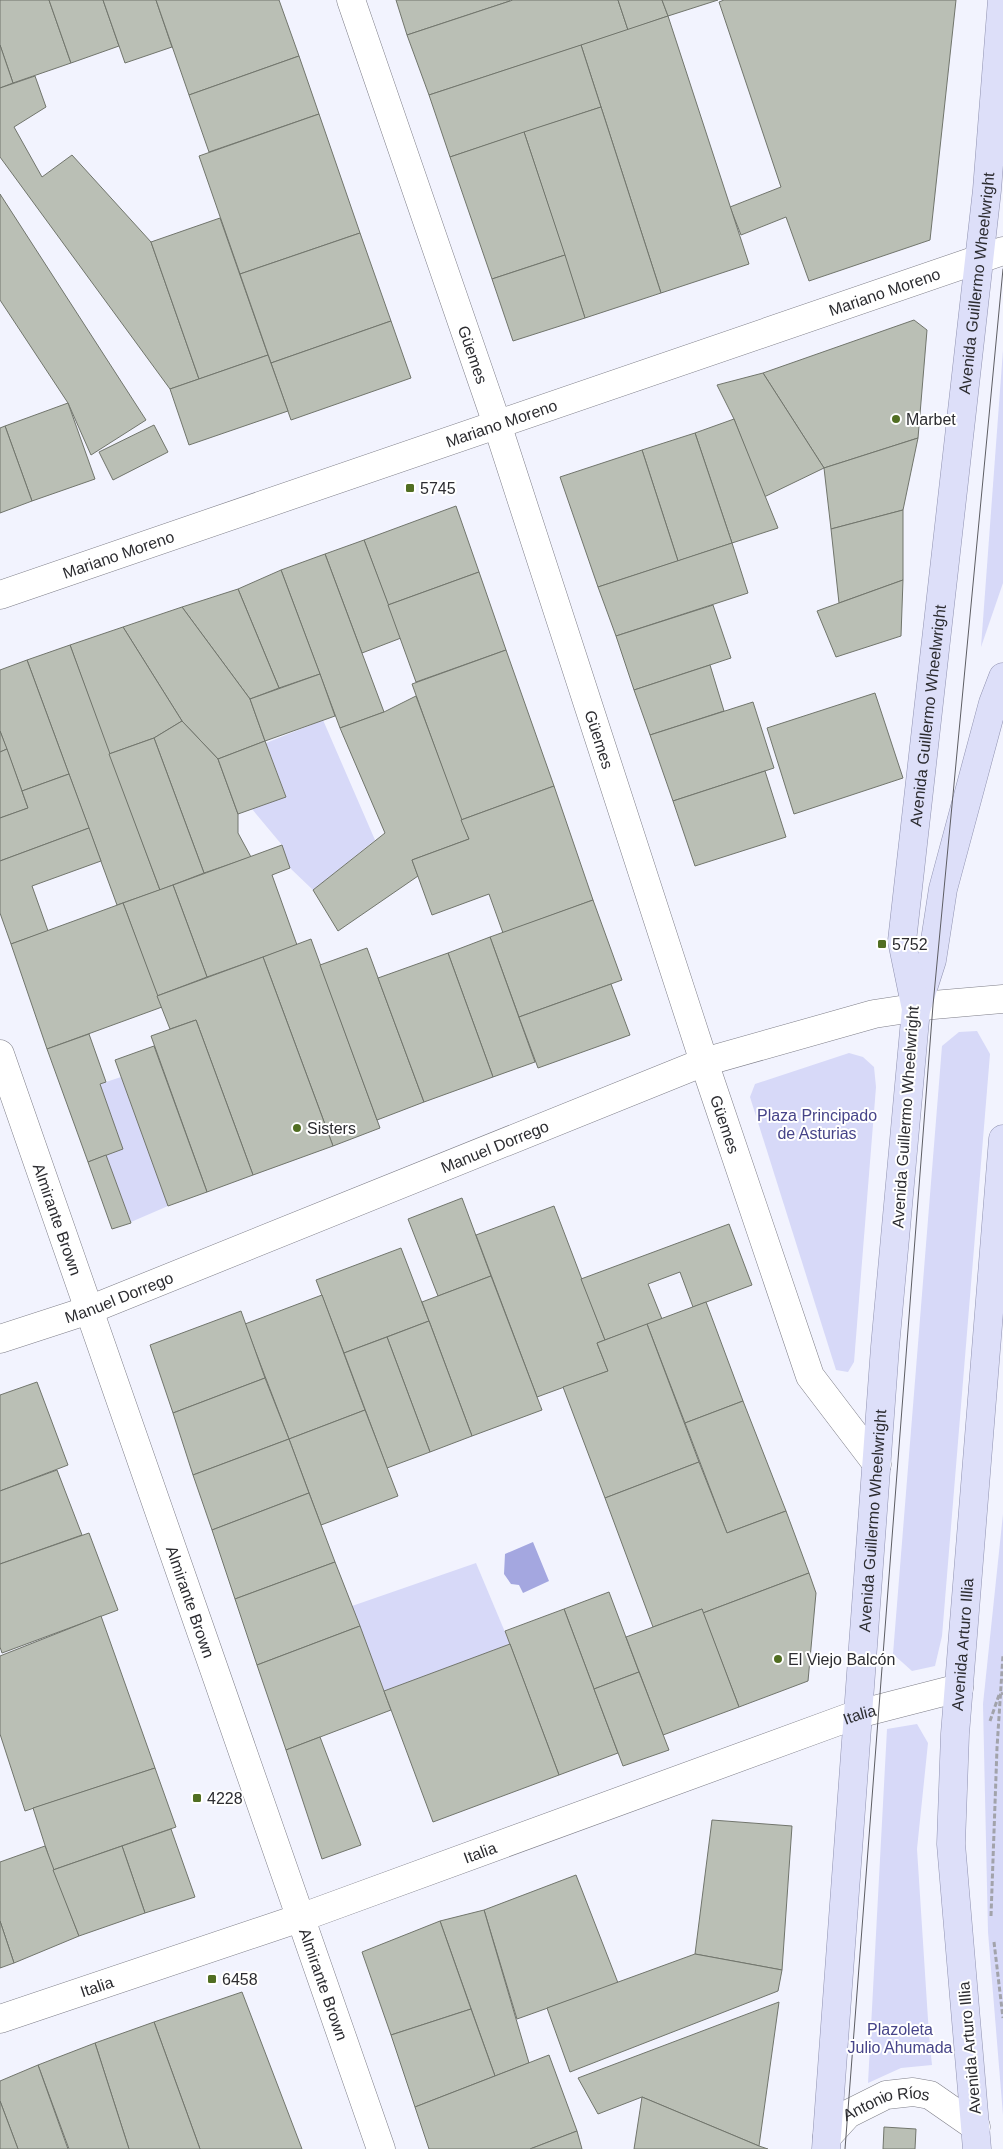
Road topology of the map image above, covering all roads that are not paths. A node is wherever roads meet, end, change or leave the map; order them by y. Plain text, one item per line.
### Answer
1 (351, 0) edge
2 (1002, 0) edge
3 (991, 255) edge
4 (497, 424) junction
5 (0, 595) edge
6 (1003, 677) edge
7 (1003, 999) edge
8 (916, 1009) junction
9 (0, 1054) edge
10 (704, 1062) junction
11 (1003, 1140) edge
12 (89, 1310) junction
13 (0, 1339) edge
14 (877, 1464) junction
15 (959, 1688) junction
16 (858, 1714) junction
17 (300, 1918) junction
18 (0, 2018) edge
19 (976, 2138) edge
20 (827, 2143) edge
21 (381, 2149) edge

1 - 4 street, Güemes
2 - 3 main road, Avenida Guillermo Wheelwright
3 - 4 street, Mariano Moreno
3 - 8 main road, Avenida Guillermo Wheelwright
4 - 5 street, Mariano Moreno
4 - 10 street, Güemes
6 - 8 main road
7 - 8 street, Manuel Dorrego
8 - 10 street, Manuel Dorrego
8 - 14 main road, Avenida Guillermo Wheelwright
9 - 12 street, Almirante Brown
10 - 12 street, Manuel Dorrego
10 - 14 street, Güemes
11 - 15 main road, Avenida Arturo Illia
12 - 13 street, Manuel Dorrego
12 - 17 street, Almirante Brown
14 - 16 main road, Avenida Guillermo Wheelwright
15 - 16 street, Italia
15 - 19 main road, Avenida Arturo Illia
16 - 17 street, Italia
16 - 20 main road, Avenida Guillermo Wheelwright
17 - 18 street, Italia
17 - 21 street, Almirante Brown
19 - 20 street, Antonio Ríos

